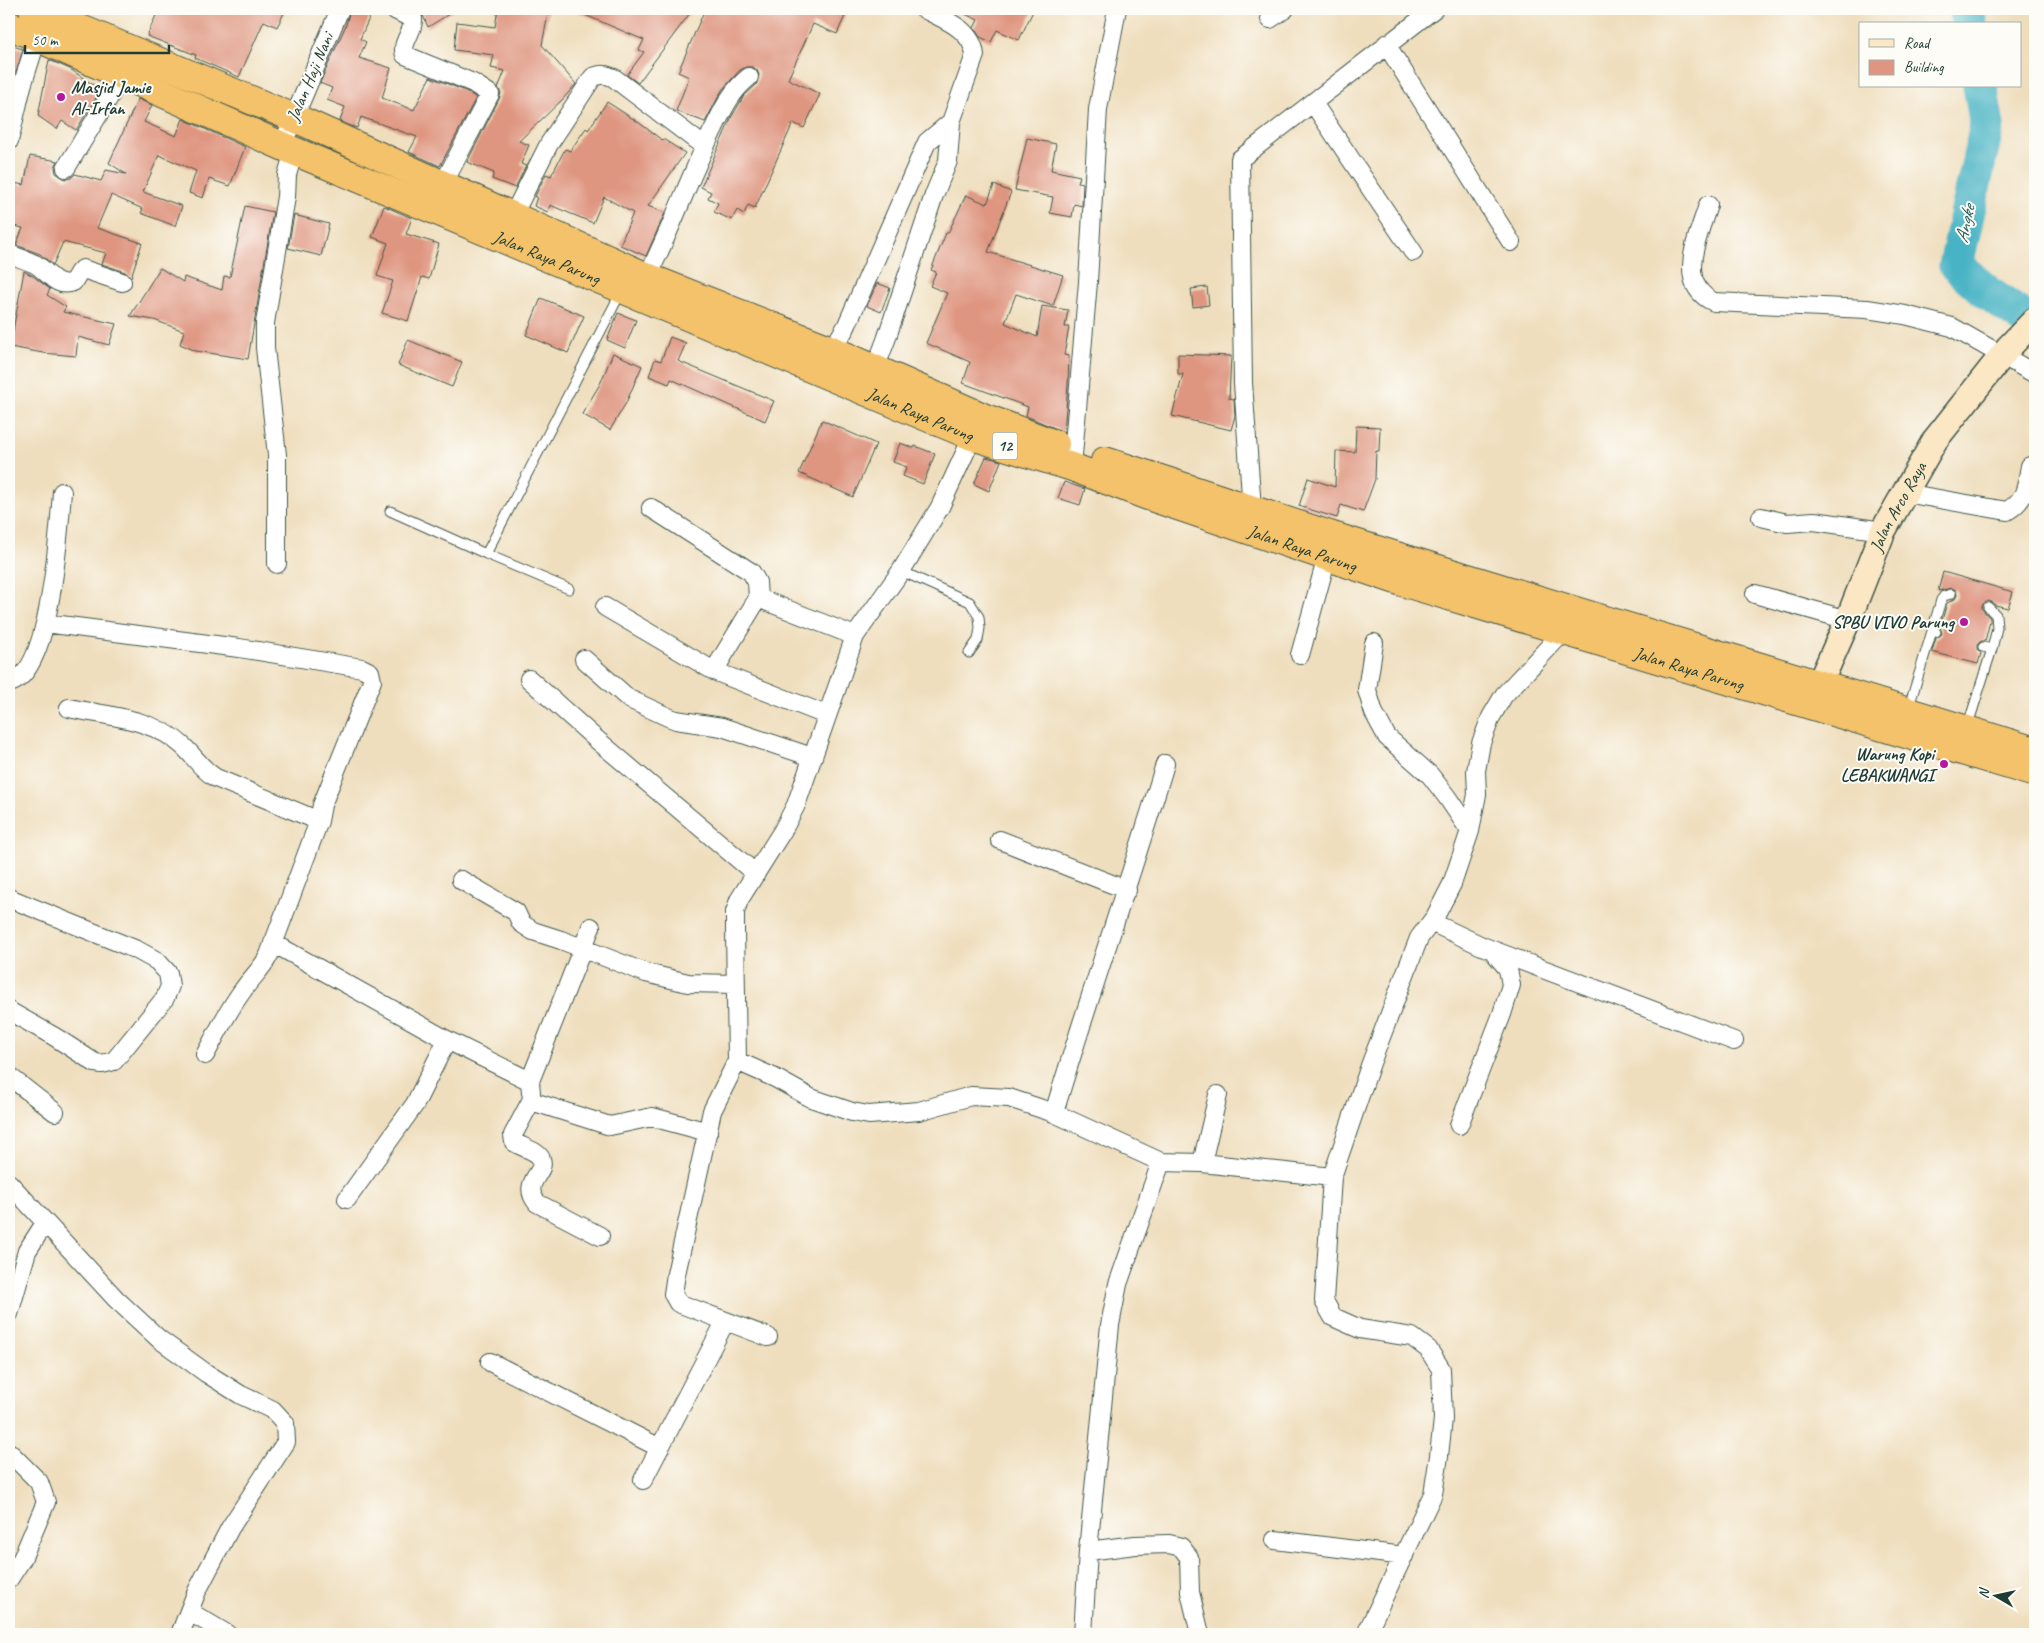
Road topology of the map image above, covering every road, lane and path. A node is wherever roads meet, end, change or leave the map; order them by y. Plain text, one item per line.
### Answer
1 (33, 9) edge
2 (340, 9) edge
3 (393, 9) edge
4 (924, 9) edge
5 (1117, 9) edge
6 (1434, 9) edge
7 (9, 25) edge
8 (37, 38) junction
9 (1386, 44) junction
10 (122, 76) junction
11 (749, 78) dead end
12 (1313, 103) junction
13 (293, 117) junction
14 (952, 122) junction
15 (9, 141) edge
16 (705, 147) junction
17 (288, 148) junction
18 (66, 168) dead end
19 (909, 180) junction
20 (934, 195) junction
21 (436, 196) junction
22 (1708, 205) dead end
23 (507, 227) junction
24 (1511, 242) dead end
25 (1413, 252) dead end
26 (9, 254) edge
27 (629, 278) junction
28 (122, 282) dead end
29 (2035, 320) edge
30 (2006, 352) junction
31 (829, 362) junction
32 (2035, 374) edge
33 (871, 380) junction
34 (977, 426) junction
35 (1073, 459) junction
36 (2030, 466) dead end
37 (62, 492) dead end
38 (1905, 493) junction
39 (651, 508) dead end
40 (1252, 509) junction
41 (390, 511) dead end
42 (1760, 517) dead end
43 (1884, 531) junction
44 (486, 554) junction
45 (1327, 557) junction
46 (277, 564) dead end
47 (901, 571) junction
48 (1405, 571) junction
49 (569, 589) dead end
50 (1755, 594) dead end
51 (1951, 594) dead end
52 (758, 598) junction
53 (605, 607) dead end
54 (1988, 607) dead end
55 (1848, 620) junction
56 (45, 623) junction
57 (1565, 630) junction
58 (855, 636) junction
59 (1374, 643) dead end
60 (969, 653) dead end
61 (1300, 655) dead end
62 (584, 659) dead end
63 (714, 671) junction
64 (529, 679) dead end
65 (9, 683) edge
66 (1819, 685) junction
67 (69, 708) dead end
68 (1908, 710) junction
69 (826, 715) junction
70 (1967, 730) junction
71 (2035, 751) edge
72 (812, 757) junction
73 (1166, 764) dead end
74 (2035, 773) edge
75 (319, 821) junction
76 (1470, 831) junction
77 (1000, 840) dead end
78 (756, 874) junction
79 (461, 880) dead end
80 (1127, 890) junction
81 (9, 898) edge
82 (1431, 922) junction
83 (591, 927) dead end
84 (273, 943) junction
85 (584, 950) junction
86 (1492, 950) junction
87 (735, 984) junction
88 (9, 1012) edge
89 (447, 1040) junction
90 (1734, 1041) dead end
91 (205, 1055) dead end
92 (737, 1061) junction
93 (9, 1076) edge
94 (530, 1081) junction
95 (1218, 1095) dead end
96 (531, 1101) junction
97 (55, 1112) dead end
98 (1054, 1113) junction
99 (1458, 1125) dead end
100 (708, 1132) junction
101 (1161, 1162) junction
102 (1202, 1163) junction
103 (1332, 1177) junction
104 (9, 1183) edge
105 (347, 1198) dead end
106 (45, 1223) junction
107 (600, 1236) dead end
108 (9, 1314) edge
109 (725, 1322) junction
110 (768, 1337) dead end
111 (490, 1362) dead end
112 (660, 1448) junction
113 (9, 1452) edge
114 (643, 1480) dead end
115 (1275, 1540) dead end
116 (1088, 1550) junction
117 (1404, 1556) junction
118 (9, 1579) edge
119 (190, 1612) junction
120 (180, 1634) edge
121 (227, 1634) edge
122 (1083, 1634) edge
123 (1200, 1634) edge
124 (1366, 1634) edge

1 - 13 highway, Jalan Raya Parung / 12
2 - 13 street, Jalan Haji Nani
3 - 21 street
4 - 14 street
5 - 35 street
6 - 9 street
7 - 8 highway, Jalan Raya Parung / 12
8 - 10 highway, Jalan Raya Parung / 12
8 - 15 street
9 - 12 street
9 - 24 street
10 - 17 highway, Jalan Raya Parung / 12
10 - 18 street
11 - 16 street
12 - 25 street
12 - 40 street
13 - 17 street, Jalan Haji Nani
13 - 21 highway, Jalan Raya Parung / 12
14 - 19 street
14 - 20 street
16 - 23 street
16 - 27 street
17 - 21 highway, Jalan Raya Parung / 12
17 - 46 street, Jalan Haji Nani
19 - 20 street
19 - 31 street
20 - 33 street
21 - 23 highway, Jalan Raya Parung / 12
22 - 30 street
23 - 27 highway, Jalan Raya Parung / 12
26 - 28 street
27 - 31 highway, Jalan Raya Parung / 12
27 - 44 lane
29 - 30 main road, Jalan Arco Raya
30 - 32 street
30 - 38 main road, Jalan Arco Raya
31 - 33 highway, Jalan Raya Parung / 12
33 - 34 highway, Jalan Raya Parung / 12
34 - 35 highway, Jalan Raya Parung / 12
34 - 47 street
35 - 40 highway, Jalan Raya Parung / 12
35 - 45 highway, Jalan Raya Parung / 12
36 - 38 street
37 - 56 street
38 - 43 main road, Jalan Arco Raya
39 - 52 street
40 - 48 highway, Jalan Raya Parung / 12
41 - 44 lane
42 - 43 street
43 - 55 main road, Jalan Arco Raya
44 - 49 lane
45 - 48 highway, Jalan Raya Parung / 12
45 - 61 street
47 - 58 street
47 - 60 lane
48 - 57 highway, Jalan Raya Parung / 12
48 - 66 highway, Jalan Raya Parung / 12
50 - 55 street
51 - 68 lane
52 - 58 street
52 - 63 street
53 - 63 street
54 - 70 lane
55 - 66 main road, Jalan Arco Raya
56 - 65 street
56 - 75 street
57 - 74 highway, Jalan Raya Parung / 12
57 - 76 street
58 - 69 street
59 - 76 street
62 - 72 street
63 - 69 street
64 - 78 street
66 - 68 highway, Jalan Raya Parung / 12
67 - 75 street
68 - 70 highway, Jalan Raya Parung / 12
69 - 72 street
70 - 71 highway, Jalan Raya Parung / 12
72 - 78 street
73 - 80 street
75 - 84 street
76 - 82 street
77 - 80 street
78 - 87 street
79 - 85 street
80 - 98 street
81 - 88 street
82 - 86 street
82 - 103 street
83 - 85 street
84 - 89 street
84 - 91 street
85 - 87 street
85 - 94 street
86 - 90 street
86 - 99 street
87 - 92 street
89 - 94 street
89 - 105 street
92 - 98 street
92 - 100 street
93 - 97 street
94 - 96 street
95 - 102 street
96 - 100 street
96 - 107 street
98 - 101 street
100 - 109 street
101 - 102 street
101 - 116 street
102 - 103 street
103 - 117 street
104 - 106 street
106 - 108 street
106 - 119 street
109 - 110 street
109 - 112 street
111 - 112 street
112 - 114 street
113 - 118 street
115 - 117 street
116 - 122 street
116 - 123 street
117 - 124 street
119 - 120 street
119 - 121 street

